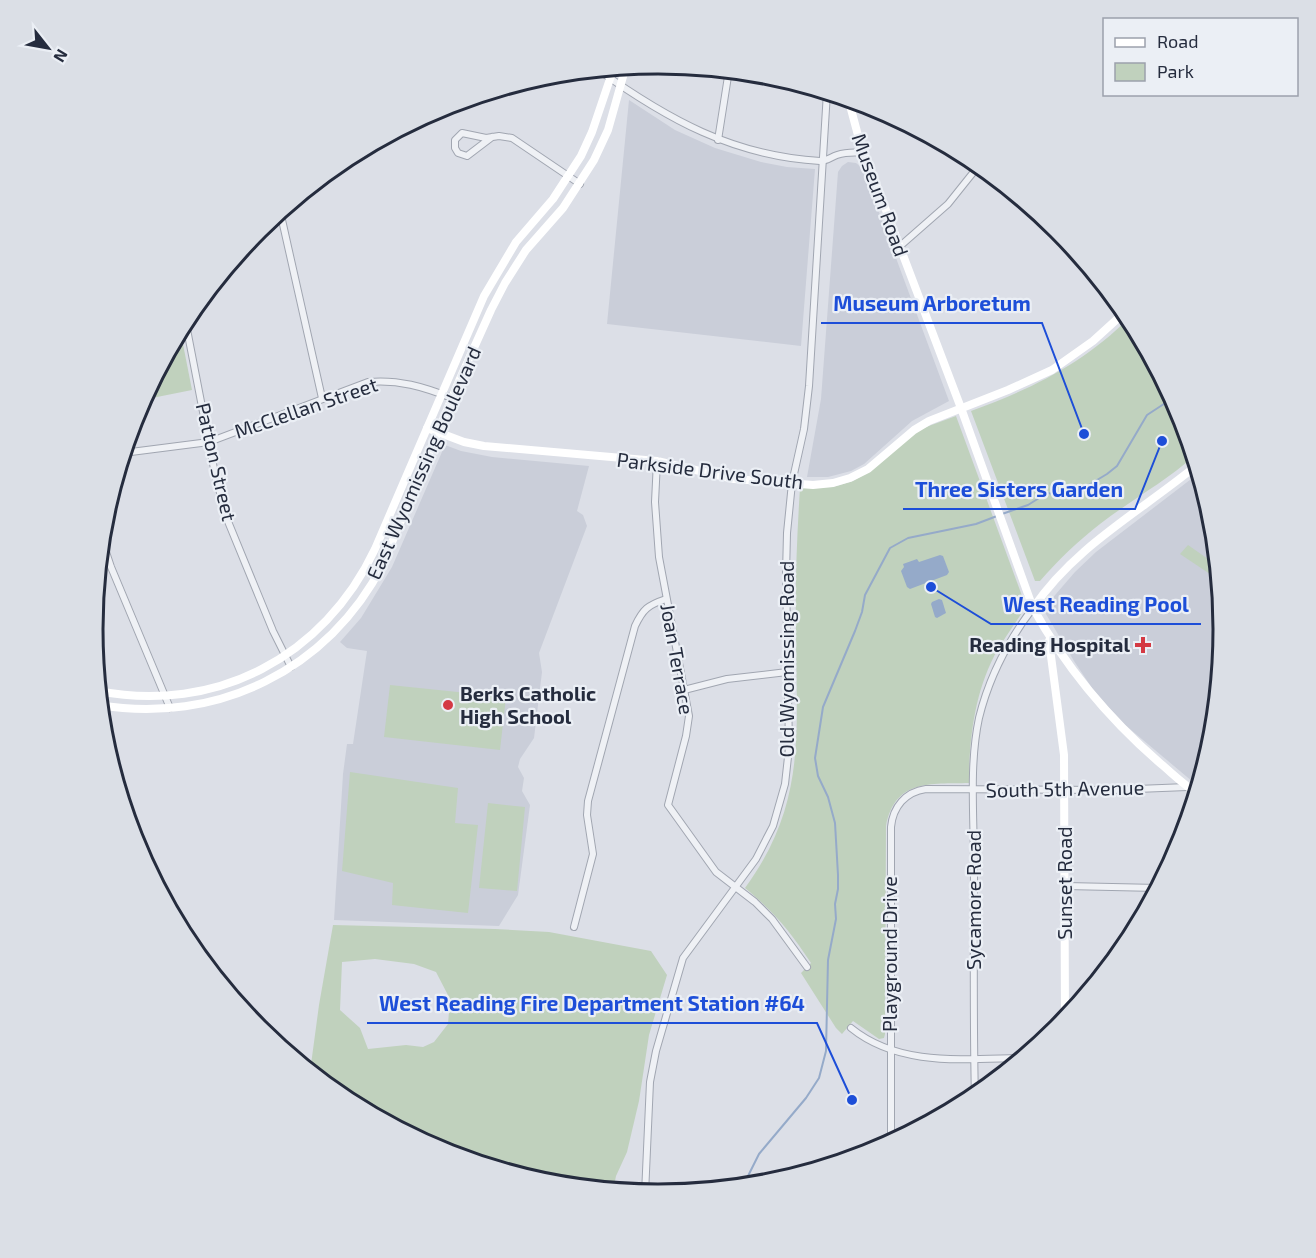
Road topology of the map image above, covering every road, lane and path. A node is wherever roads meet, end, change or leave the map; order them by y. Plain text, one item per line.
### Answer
1 (624, 75) edge
2 (607, 76) edge
3 (610, 78) junction
4 (728, 78) edge
5 (621, 85) junction
6 (826, 100) edge
7 (850, 108) edge
8 (492, 137) junction
9 (717, 140) junction
10 (865, 153) junction
11 (824, 161) junction
12 (974, 172) edge
13 (569, 177) junction
14 (580, 184) junction
15 (282, 220) edge
16 (899, 247) junction
17 (1119, 318) edge
18 (188, 333) edge
19 (441, 394) junction
20 (322, 398) junction
21 (452, 398) junction
22 (960, 408) junction
23 (427, 428) junction
24 (438, 433) junction
25 (209, 442) junction
26 (131, 452) edge
27 (657, 461) junction
28 (1190, 470) edge
29 (792, 483) junction
30 (107, 554) edge
31 (354, 587) junction
32 (365, 595) junction
33 (666, 599) junction
34 (1033, 608) junction
35 (1049, 637) junction
36 (286, 655) junction
37 (291, 667) junction
38 (787, 672) junction
39 (684, 690) junction
40 (106, 692) edge
41 (166, 697) junction
42 (108, 706) edge
43 (170, 708) junction
44 (1187, 787) junction
45 (932, 789) joint
46 (1190, 789) edge
47 (974, 790) junction
48 (1065, 790) junction
49 (1066, 886) junction
50 (736, 888) junction
51 (1149, 888) edge
52 (574, 927) dead end
53 (807, 967) dead end
54 (1065, 1007) edge
55 (851, 1028) dead end
56 (890, 1050) junction
57 (974, 1058) junction
58 (1011, 1058) edge
59 (975, 1085) edge
60 (891, 1133) edge
61 (645, 1184) edge

1 - 5 street, East Wyomissing Boulevard
2 - 3 street
3 - 5 street
3 - 13 street, East Wyomissing Boulevard
4 - 9 street
5 - 9 street
5 - 14 street, East Wyomissing Boulevard
6 - 11 street, Old Wyomissing Road
7 - 10 street, Museum Road
8 - 8 street
8 - 13 street
9 - 11 street
10 - 11 street
10 - 16 street, Museum Road
11 - 29 street, Old Wyomissing Road
12 - 16 street
13 - 14 street
13 - 19 street, East Wyomissing Boulevard
14 - 21 street, East Wyomissing Boulevard
15 - 20 street
16 - 22 street, Museum Road
17 - 22 street, Parkside Drive South
18 - 25 street, Patton Street
19 - 20 street, McClellan Street
19 - 21 street, McClellan Street
19 - 23 street, East Wyomissing Boulevard
20 - 25 street, McClellan Street
21 - 24 street, East Wyomissing Boulevard
22 - 29 street, Parkside Drive South
22 - 34 street, Museum Road
23 - 24 street, Parkside Drive South
23 - 31 street, East Wyomissing Boulevard
24 - 27 street, Parkside Drive South
24 - 32 street, East Wyomissing Boulevard
25 - 26 street, McClellan Street
25 - 36 street, Patton Street
27 - 29 street, Parkside Drive South
27 - 33 street, Joan Terrace
28 - 34 street
29 - 38 street, Old Wyomissing Road
30 - 41 street
31 - 32 street
31 - 36 street, East Wyomissing Boulevard
32 - 37 street, East Wyomissing Boulevard
33 - 39 street, Joan Terrace
33 - 52 street
34 - 35 street, Museum Road
34 - 47 street, Sycamore Road
35 - 44 street, Museum Road
35 - 48 street, Sunset Road
36 - 37 street, Patton Street
36 - 41 street, East Wyomissing Boulevard
37 - 43 street, East Wyomissing Boulevard
38 - 39 street
38 - 50 street, Old Wyomissing Road
39 - 50 street, Joan Terrace
40 - 41 street, East Wyomissing Boulevard
41 - 43 street
42 - 43 street, East Wyomissing Boulevard
44 - 46 street
44 - 48 street, South 5th Avenue
45 - 47 street, South 5th Avenue
45 - 56 street, Playground Drive
47 - 48 street, South 5th Avenue
47 - 57 street, Sycamore Road
48 - 49 street, Sunset Road
49 - 51 street
49 - 54 street, Sunset Road
50 - 53 street
50 - 61 street, Old Wyomissing Road
55 - 56 street
56 - 57 street
56 - 60 street, Playground Drive
57 - 58 street
57 - 59 street, Sycamore Road

